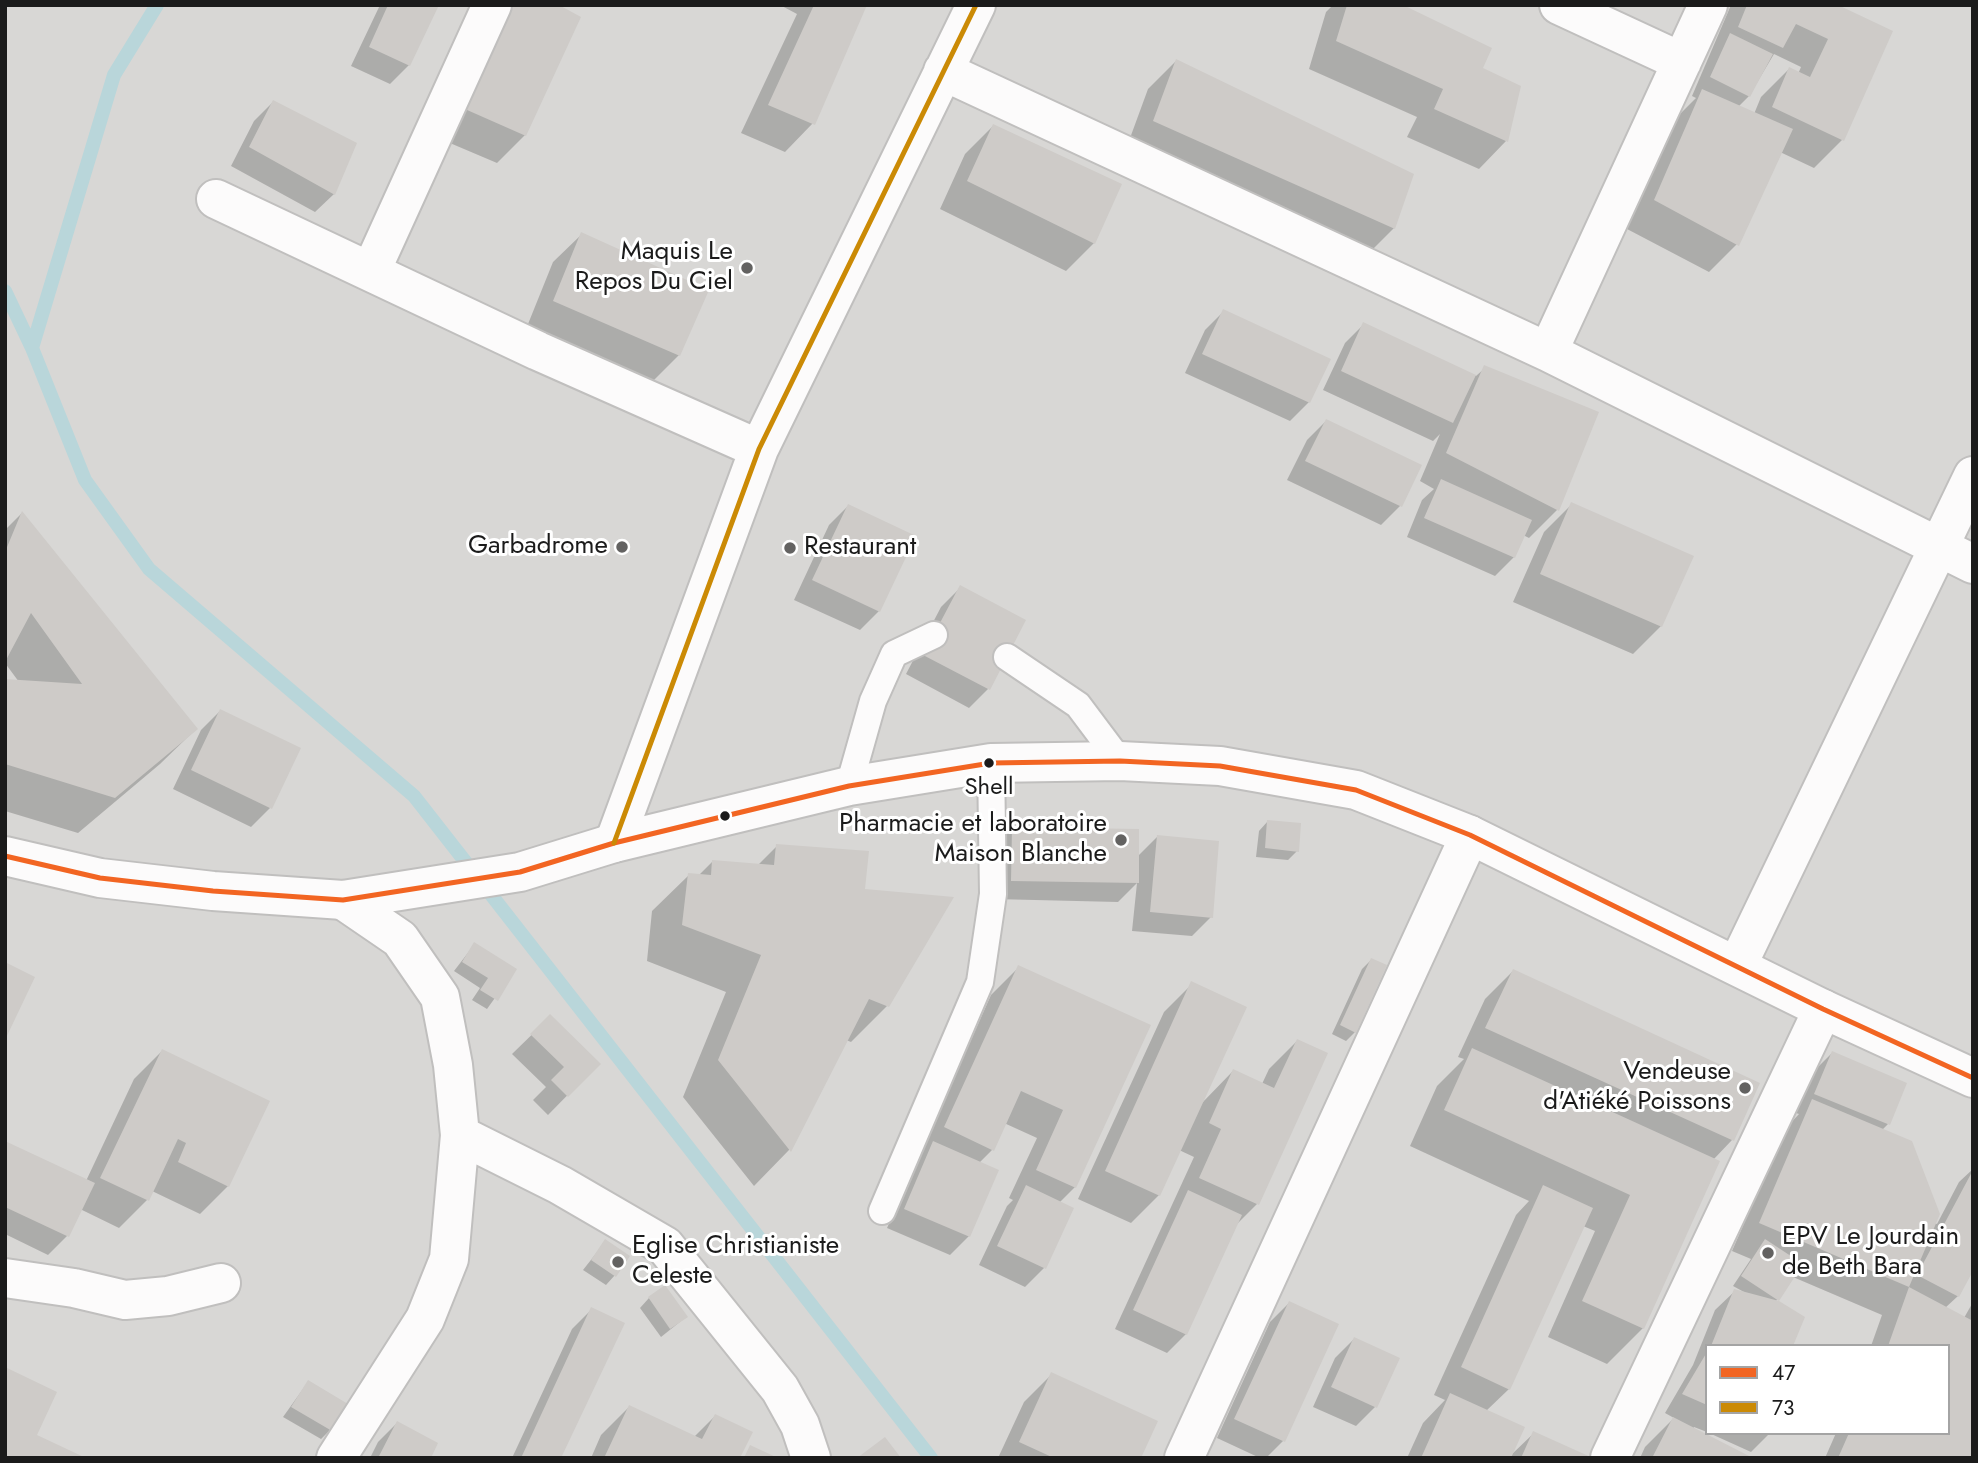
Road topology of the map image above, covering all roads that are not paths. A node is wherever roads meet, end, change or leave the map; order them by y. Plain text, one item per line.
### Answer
1 (492, 5) edge
2 (976, 5) edge
3 (1559, 5) edge
4 (1708, 5) edge
5 (1682, 62) junction
6 (943, 71) junction
7 (216, 199) dead end
8 (371, 271) junction
9 (1548, 352) junction
10 (759, 449) junction
11 (1973, 476) edge
12 (1939, 548) junction
13 (1973, 564) edge
14 (934, 635) dead end
15 (1007, 657) dead end
16 (1120, 761) junction
17 (991, 763) junction
18 (849, 786) junction
19 (1470, 835) junction
20 (614, 843) junction
21 (5, 856) edge
22 (343, 900) junction
23 (1737, 966) junction
24 (1823, 1009) junction
25 (1973, 1078) edge
26 (460, 1135) junction
27 (882, 1211) dead end
28 (5, 1278) edge
29 (221, 1283) dead end
30 (336, 1458) edge
31 (811, 1458) edge
32 (1184, 1458) edge
33 (1610, 1458) edge

1 - 8 street
2 - 6 street
3 - 5 street
4 - 5 street
5 - 9 street
6 - 9 street
6 - 10 street
7 - 8 street
8 - 10 street
9 - 12 street
10 - 20 street
11 - 12 street
12 - 13 street
12 - 23 street
14 - 18 lane
15 - 16 lane
16 - 17 street
16 - 19 street
17 - 18 street
17 - 27 lane
18 - 20 street
19 - 23 street
19 - 32 street
20 - 22 street
21 - 22 street
22 - 26 street
23 - 24 street
24 - 25 street
24 - 33 street
26 - 30 street
26 - 31 street
28 - 29 street

